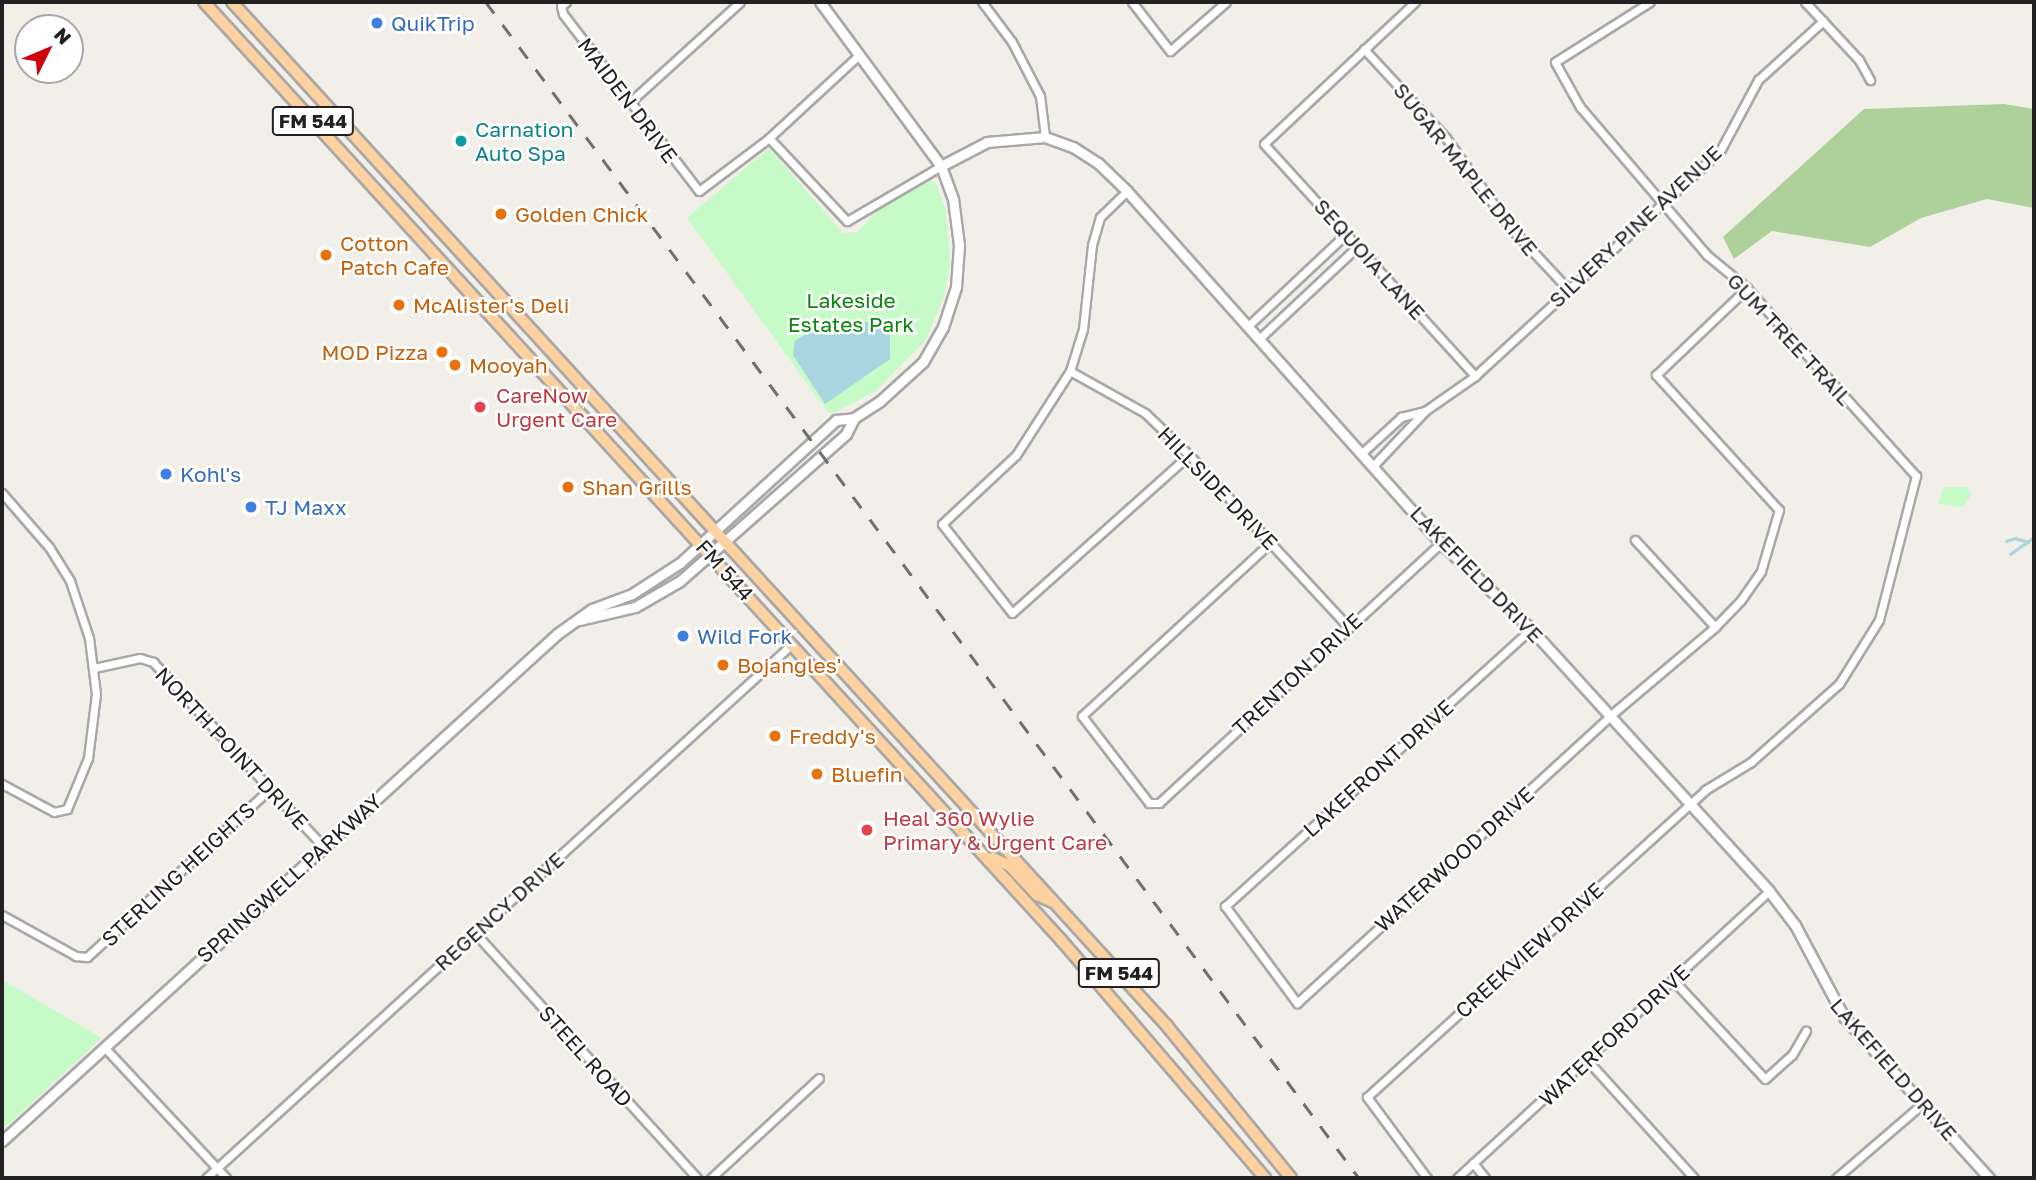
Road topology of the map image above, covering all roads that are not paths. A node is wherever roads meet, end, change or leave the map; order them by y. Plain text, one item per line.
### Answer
1 (204, 2) edge
2 (232, 2) edge
3 (740, 2) edge
4 (820, 2) edge
5 (982, 2) edge
6 (1132, 2) edge
7 (1226, 2) edge
8 (1415, 2) edge
9 (1650, 2) edge
10 (1805, 2) edge
11 (563, 4) edge
12 (1823, 21) junction
13 (1364, 49) junction
14 (276, 50) junction
15 (859, 55) junction
16 (261, 63) junction
17 (1870, 80) dead end
18 (629, 103) junction
19 (1045, 137) junction
20 (769, 138) junction
21 (941, 166) junction
22 (1127, 191) junction
23 (1663, 202) junction
24 (432, 219) junction
25 (1347, 233) junction
26 (415, 234) junction
27 (1358, 246) junction
28 (1747, 288) junction
29 (1567, 289) junction
30 (1248, 326) junction
31 (1260, 338) junction
32 (1070, 371) junction
33 (576, 374) junction
34 (1475, 376) junction
35 (559, 391) junction
36 (1425, 411) junction
37 (854, 418) junction
38 (1363, 452) junction
39 (1189, 454) junction
40 (792, 458) junction
41 (1374, 465) junction
42 (805, 472) junction
43 (1916, 476) joint
44 (2, 494) edge
45 (716, 528) junction
46 (727, 540) junction
47 (1635, 540) dead end
48 (1271, 542) junction
49 (701, 543) junction
50 (1441, 543) junction
51 (711, 554) junction
52 (579, 620) junction
53 (1348, 627) junction
54 (1715, 627) junction
55 (1531, 629) junction
56 (791, 645) junction
57 (94, 668) junction
58 (1611, 715) junction
59 (890, 719) junction
60 (873, 735) junction
61 (2, 784) edge
62 (270, 789) junction
63 (1691, 804) junction
64 (324, 847) junction
65 (988, 860) junction
66 (1769, 891) junction
67 (1056, 903) junction
68 (2, 915) edge
69 (475, 933) junction
70 (1674, 980) junction
71 (1297, 1003) joint
72 (1806, 1031) dead end
73 (104, 1047) junction
74 (1587, 1060) junction
75 (819, 1078) dead end
76 (1922, 1104) junction
77 (2, 1141) edge
78 (1473, 1163) junction
79 (217, 1168) junction
80 (206, 1178) edge
81 (226, 1178) edge
82 (697, 1178) edge
83 (711, 1178) edge
84 (1265, 1178) edge
85 (1291, 1178) edge
86 (1427, 1178) edge
87 (1457, 1178) edge
88 (1485, 1178) edge
89 (1694, 1178) edge
90 (1836, 1178) edge
91 (1989, 1178) edge

1 - 16 main road, FM 544 / FM 544
2 - 14 main road, FM 544 / FM 544
3 - 18 street
4 - 15 street, SPRINGWELL PARKWAY
5 - 19 street
6 - 7 street
8 - 13 street
9 - 23 street, GUM TREE TRAIL
10 - 12 street
11 - 18 street, MAIDEN DRIVE
12 - 17 street
12 - 23 street, SILVERY PINE AVENUE
13 - 25 street, SEQUOIA LANE
13 - 29 street, SUGAR MAPLE DRIVE
14 - 16 main road
14 - 24 main road, FM 544 / FM 544
15 - 20 street
15 - 21 street, SPRINGWELL PARKWAY
16 - 26 main road, FM 544 / FM 544
18 - 20 street, MAIDEN DRIVE
19 - 21 street, LAKEFIELD DRIVE
19 - 22 street, LAKEFIELD DRIVE
20 - 21 street, LAKEFIELD DRIVE
21 - 37 street, SPRINGWELL PARKWAY
22 - 30 street, LAKEFIELD DRIVE
22 - 32 street
23 - 28 street, GUM TREE TRAIL
23 - 29 street, SILVERY PINE AVENUE
24 - 26 main road
24 - 33 main road, FM 544 / FM 544
25 - 27 street, SEQUOIA LANE
25 - 30 street
26 - 35 main road, FM 544 / FM 544
27 - 31 street
27 - 34 street, SEQUOIA LANE
28 - 43 street, GUM TREE TRAIL
28 - 54 street, WATERWOOD DRIVE
29 - 34 street, SILVERY PINE AVENUE
30 - 31 street, LAKEFIELD DRIVE
31 - 38 street, LAKEFIELD DRIVE
32 - 39 street, HILLSIDE DRIVE
32 - 39 street
33 - 35 main road
33 - 45 main road, FM 544 / FM 544
34 - 36 street, SILVERY PINE AVENUE
35 - 49 main road, FM 544 / FM 544
36 - 38 street, SILVERY PINE AVENUE
36 - 41 street, SILVERY PINE AVENUE
37 - 40 street, SPRINGWELL PARKWAY
37 - 42 street, SPRINGWELL PARKWAY
38 - 41 street, LAKEFIELD DRIVE
39 - 48 street, HILLSIDE DRIVE
40 - 42 street
40 - 45 street, SPRINGWELL PARKWAY
41 - 50 street, LAKEFIELD DRIVE
42 - 46 street, SPRINGWELL PARKWAY
43 - 63 street, CREEKVIEW DRIVE
44 - 57 street
45 - 46 main road, FM 544 / FM 544
45 - 49 street, SPRINGWELL PARKWAY
46 - 51 street, SPRINGWELL PARKWAY
46 - 59 main road, FM 544 / FM 544
47 - 54 street
48 - 53 street, HILLSIDE DRIVE
48 - 53 street, TRENTON DRIVE
49 - 51 main road, FM 544 / FM 544
49 - 52 street, SPRINGWELL PARKWAY
50 - 53 street, TRENTON DRIVE
50 - 55 street, LAKEFIELD DRIVE
51 - 52 street, SPRINGWELL PARKWAY
51 - 56 main road, FM 544 / FM 544
52 - 64 street, SPRINGWELL PARKWAY
54 - 58 street, WATERWOOD DRIVE
55 - 58 street, LAKEFIELD DRIVE
55 - 71 street, LAKEFRONT DRIVE
56 - 60 main road, FM 544 / FM 544
56 - 69 street, REGENCY DRIVE
57 - 61 street
57 - 62 street, NORTH POINT DRIVE
58 - 63 street, LAKEFIELD DRIVE
58 - 71 street, WATERWOOD DRIVE
59 - 60 main road
59 - 67 main road, FM 544 / FM 544
60 - 65 main road, FM 544 / FM 544
62 - 64 street, NORTH POINT DRIVE
62 - 68 street, STERLING HEIGHTS
63 - 66 street, LAKEFIELD DRIVE
63 - 86 street, CREEKVIEW DRIVE
64 - 73 street, SPRINGWELL PARKWAY
65 - 67 main road
65 - 84 main road, FM 544 / FM 544
66 - 70 street, WATERFORD DRIVE
66 - 76 street, LAKEFIELD DRIVE
67 - 85 main road, FM 544 / FM 544
69 - 79 street, REGENCY DRIVE
69 - 82 street, STEEL ROAD
70 - 72 street
70 - 74 street, WATERFORD DRIVE
73 - 77 street, SPRINGWELL PARKWAY
73 - 79 street
74 - 78 street, WATERFORD DRIVE
74 - 89 street
75 - 83 street
76 - 90 street
76 - 91 street, LAKEFIELD DRIVE
78 - 87 street, WATERFORD DRIVE
78 - 88 street
79 - 80 street, REGENCY DRIVE
79 - 81 street

